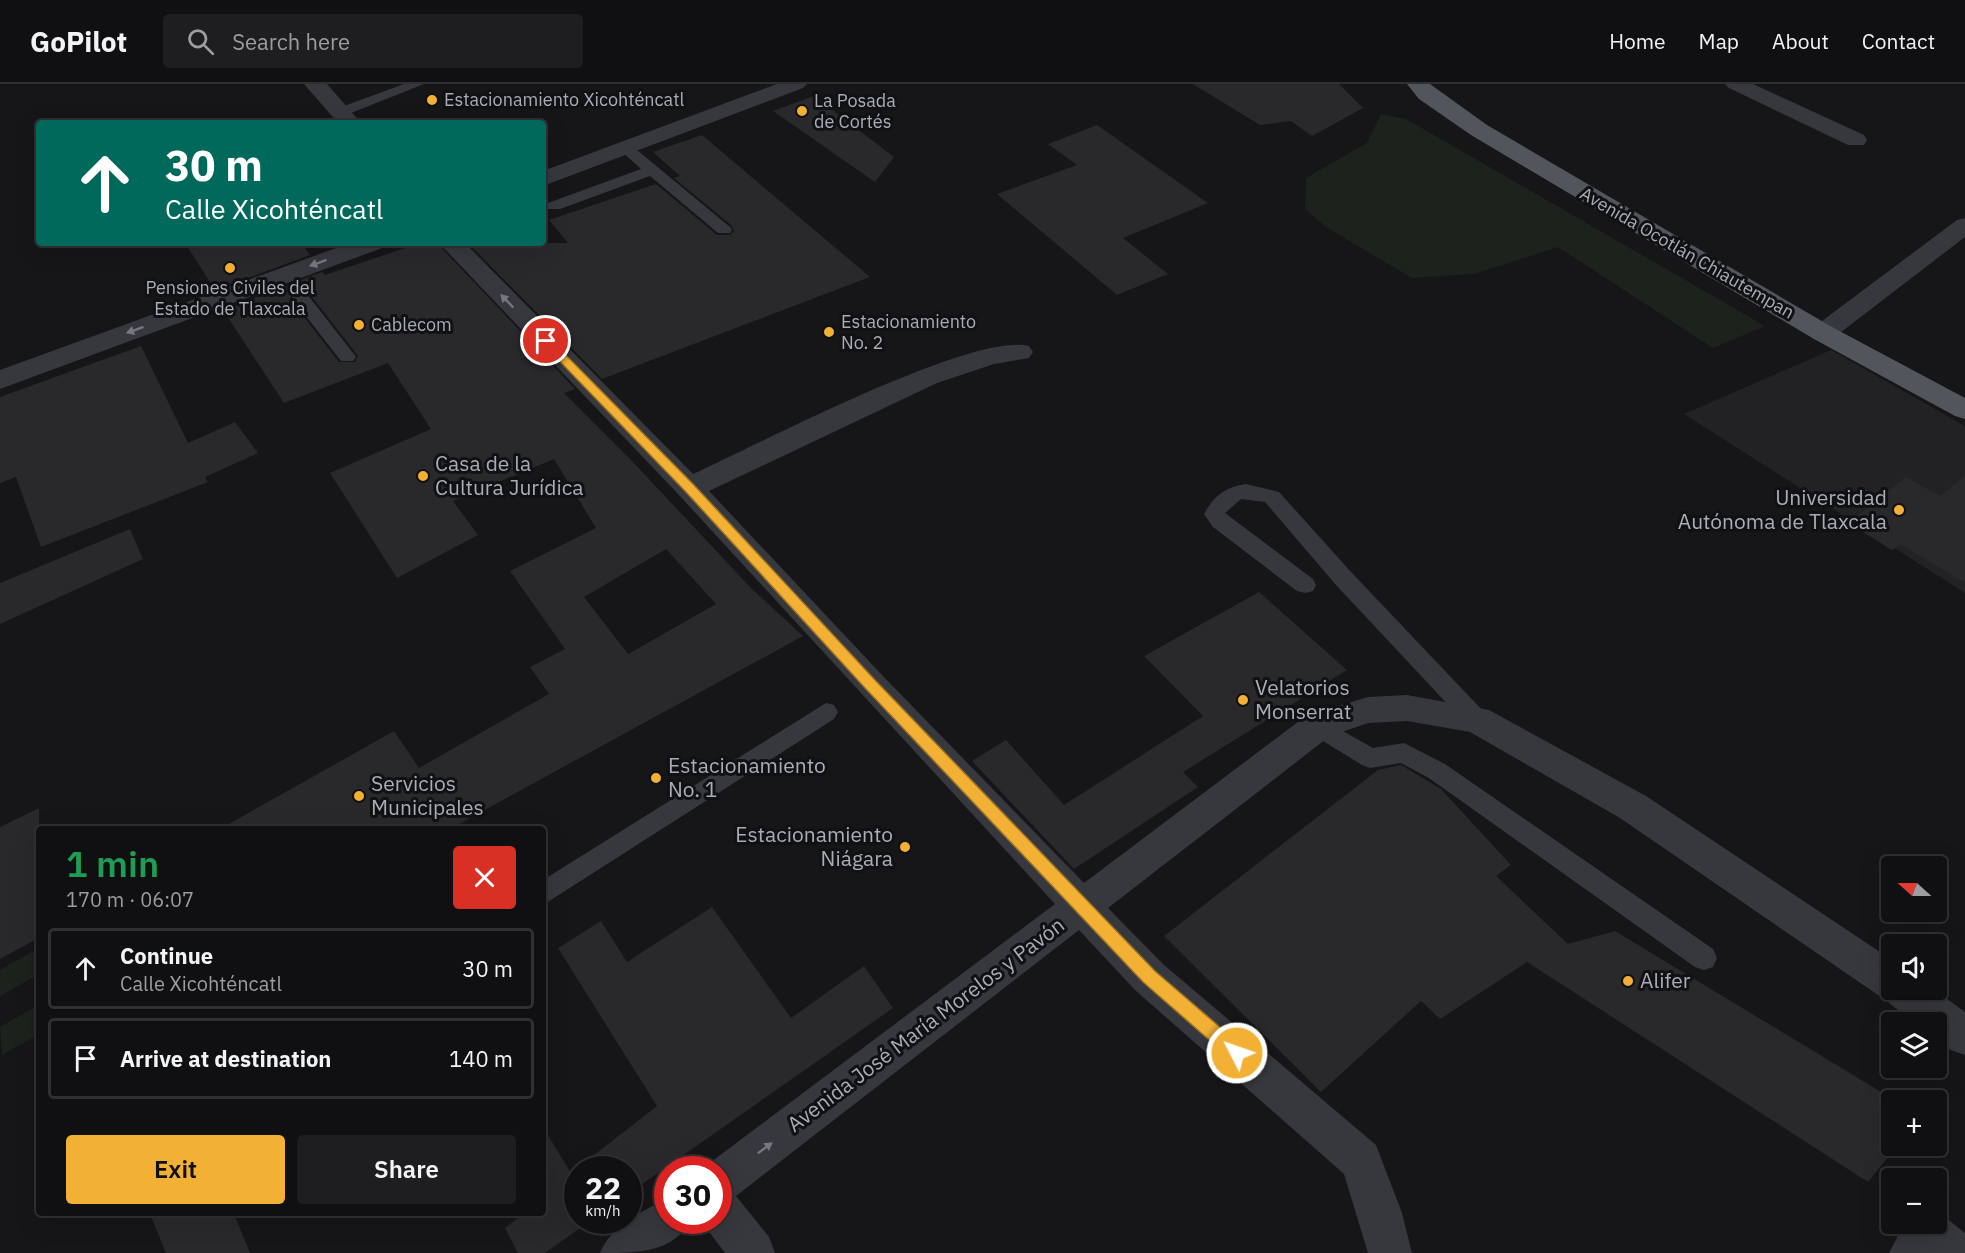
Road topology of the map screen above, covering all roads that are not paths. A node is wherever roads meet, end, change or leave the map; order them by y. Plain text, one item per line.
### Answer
1 (315, 84) edge
2 (417, 84) edge
3 (796, 84) edge
4 (1418, 84) edge
5 (1736, 84) edge
6 (346, 117) edge
7 (1856, 140) dead end
8 (626, 148) junction
9 (652, 170) junction
10 (546, 178) edge
11 (554, 206) dead end
12 (1965, 225) edge
13 (724, 230) dead end
14 (367, 246) edge
15 (454, 246) edge
16 (291, 287) junction
17 (1823, 333) junction
18 (1020, 352) dead end
19 (347, 357) dead end
20 (0, 380) edge
21 (1965, 410) edge
22 (689, 488) junction
23 (1305, 585) dead end
24 (826, 712) dead end
25 (1477, 720) junction
26 (1318, 726) junction
27 (546, 892) edge
28 (1082, 906) junction
29 (1704, 958) dead end
30 (1881, 975) edge
31 (1916, 1000) edge
32 (1965, 1036) edge
33 (732, 1173) edge
34 (732, 1226) edge
35 (654, 1231) edge
36 (622, 1253) edge
37 (753, 1253) edge
38 (1390, 1253) edge

1 - 6 street
2 - 6 lane
3 - 8 street
4 - 17 main road, Avenida Ocotlán Chiautempan
5 - 7 street
8 - 9 lane
8 - 10 street
9 - 11 lane
9 - 13 lane
12 - 17 street
14 -> 16 street
22 -> 15 street
16 - 19 lane
16 -> 20 street
17 - 21 main road, Avenida Ocotlán Chiautempan
18 - 22 street
22 - 28 street
23 - 25 lane
24 - 27 lane
25 - 26 street, Avenida José María Morelos y Pavón
25 - 30 street, Avenida José María Morelos y Pavón
26 - 28 street, Avenida José María Morelos y Pavón
26 - 29 lane
33 -> 28 street, Avenida José María Morelos y Pavón
28 - 38 street
31 - 32 street
34 - 37 street
35 - 36 street

